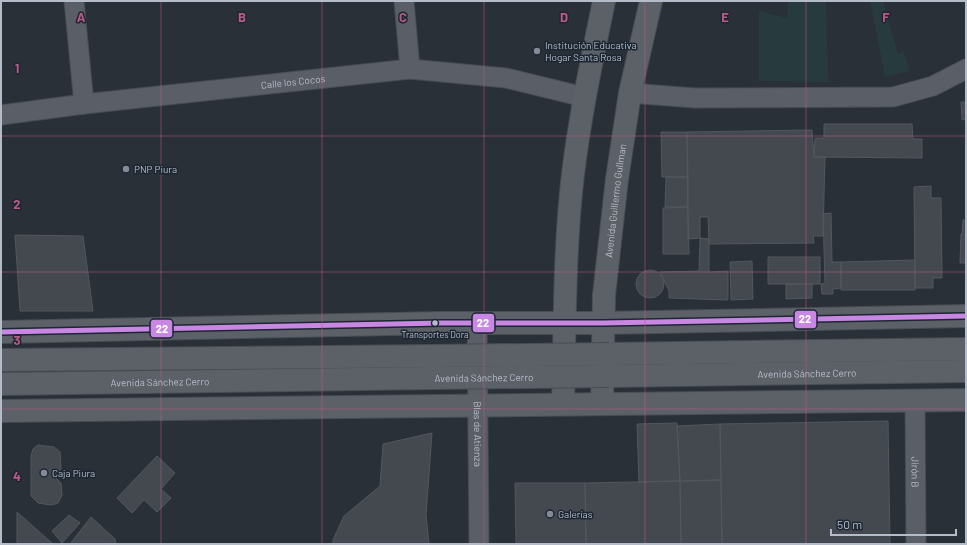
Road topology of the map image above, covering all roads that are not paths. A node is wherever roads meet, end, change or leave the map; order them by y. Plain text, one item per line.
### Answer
1 (74, 1) edge
2 (404, 1) edge
3 (604, 1) edge
4 (651, 1) edge
5 (410, 68) junction
6 (966, 69) edge
7 (630, 93) junction
8 (584, 97) junction
9 (84, 104) junction
10 (1, 115) edge
11 (966, 316) edge
12 (477, 323) junction
13 (565, 323) junction
14 (603, 323) junction
15 (1, 332) edge
16 (966, 349) edge
17 (1, 360) edge
18 (966, 371) edge
19 (1, 384) edge
20 (915, 400) junction
21 (966, 400) edge
22 (563, 404) junction
23 (602, 404) junction
24 (478, 405) junction
25 (1, 411) edge
26 (479, 544) edge
27 (916, 544) edge

1 - 9 street
2 - 5 street
3 - 8 main road
4 - 7 main road, Avenida Guillermo Gullman
5 - 8 street, Calle los Cocos
5 - 9 street, Calle los Cocos
6 - 7 street
7 - 14 main road, Avenida Guillermo Gullman
8 - 13 main road
9 - 10 street, Calle los Cocos
11 - 14 main road
12 - 13 main road
12 - 15 main road
12 - 24 street, Blas de Atienza
13 - 14 main road
13 - 22 main road
14 - 23 main road, Avenida Guillermo Gullman
16 - 17 main road, bridge
18 - 19 main road, Avenida Sánchez Cerro, bridge
20 - 21 main road
20 - 23 main road
20 - 27 street, Jirón B
22 - 23 main road
22 - 24 main road
24 - 25 main road
24 - 26 street, Blas de Atienza

